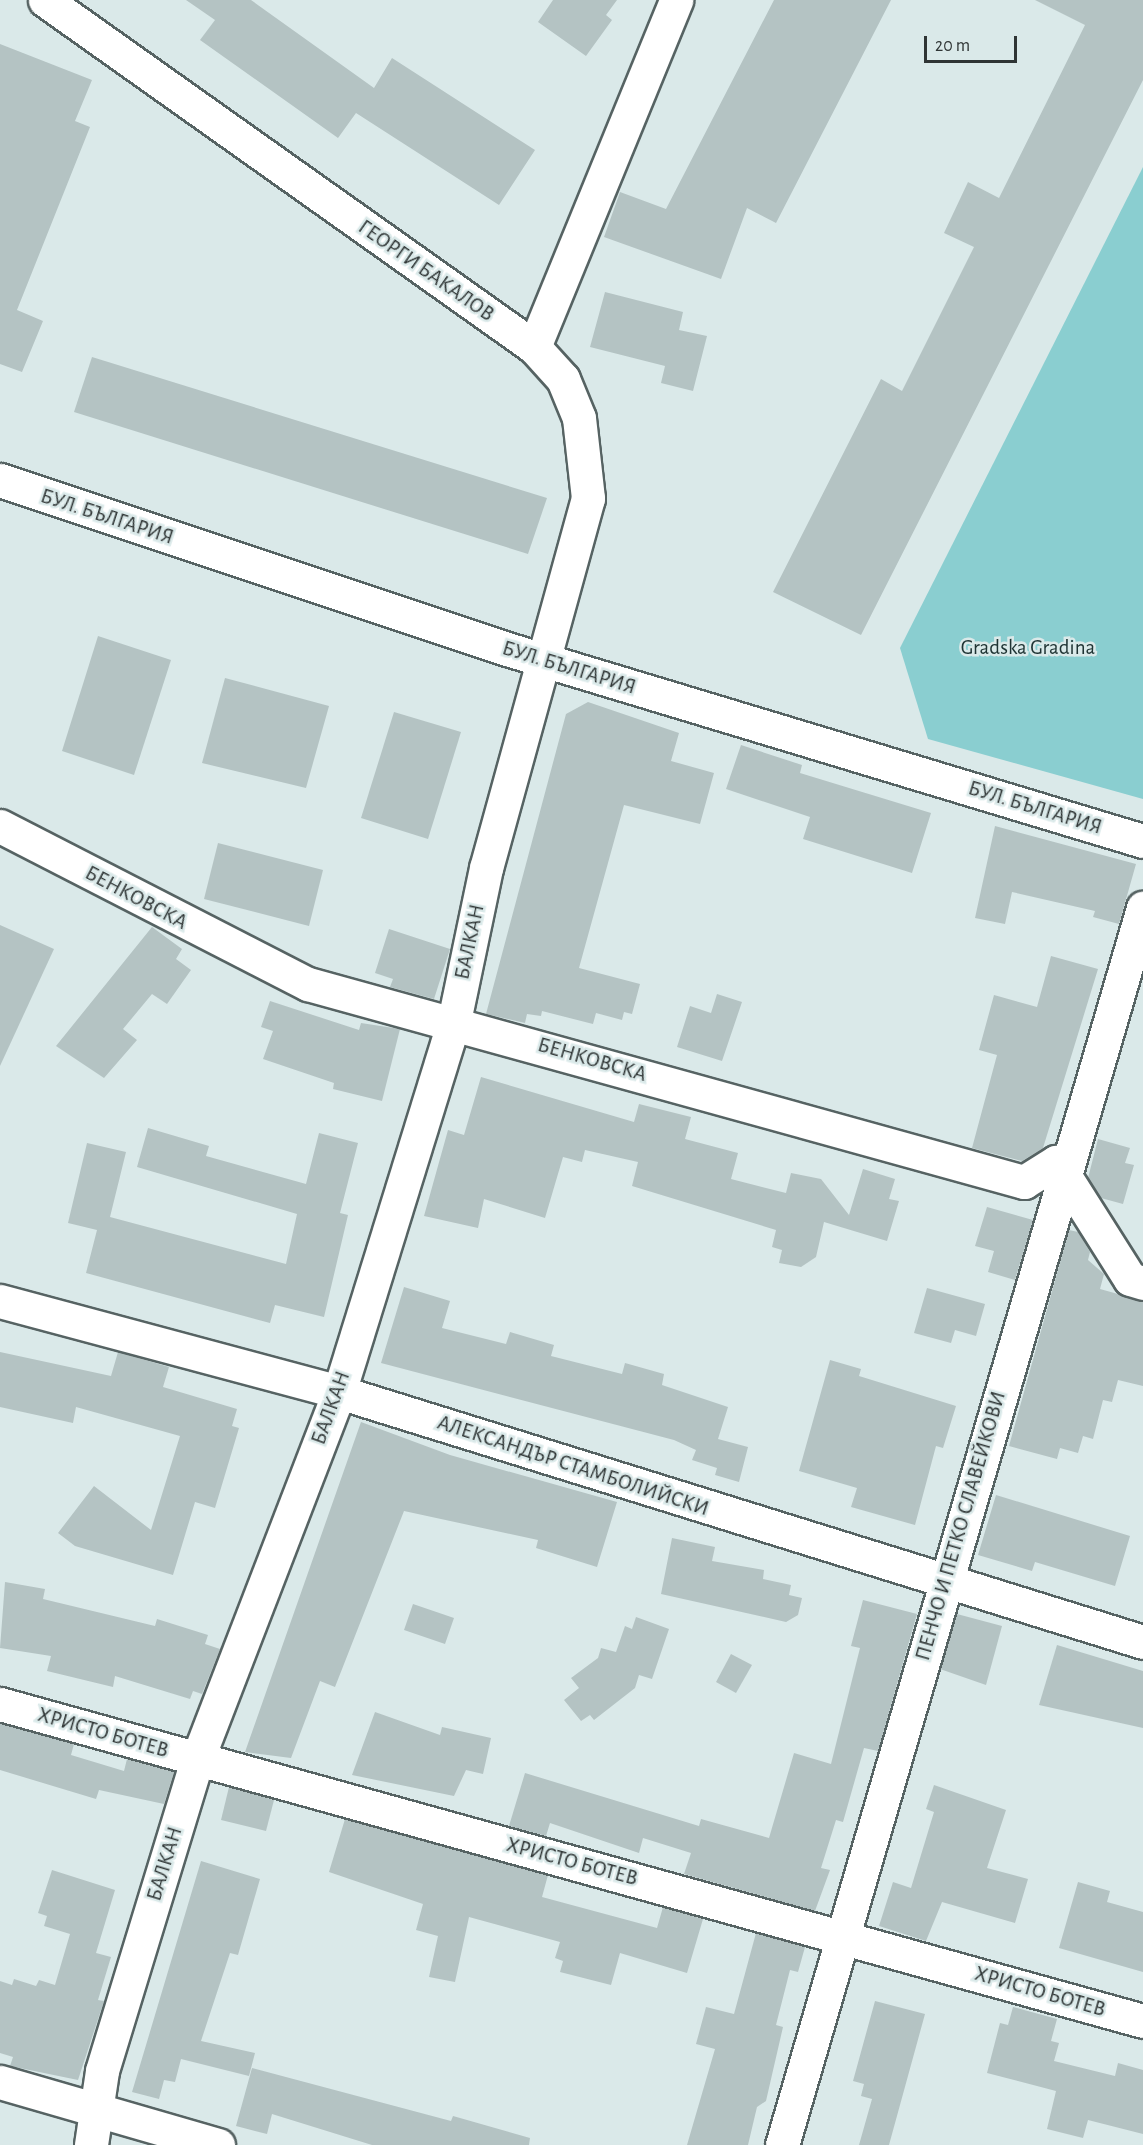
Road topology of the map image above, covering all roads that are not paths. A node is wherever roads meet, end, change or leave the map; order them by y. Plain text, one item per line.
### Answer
1 (45, 0) edge
2 (676, 0) edge
3 (534, 347) junction
4 (0, 480) edge
5 (546, 661) junction
6 (0, 826) edge
7 (1143, 841) edge
8 (1143, 908) edge
9 (454, 1021) junction
10 (1066, 1171) junction
11 (1143, 1283) edge
12 (0, 1301) edge
13 (339, 1392) junction
14 (945, 1584) junction
15 (1143, 1642) edge
16 (0, 1704) edge
17 (197, 1760) junction
18 (842, 1935) junction
19 (1143, 2021) edge
20 (0, 2082) edge
21 (94, 2130) edge
22 (218, 2145) edge
23 (782, 2145) edge

1 - 3 street, ГЕОРГИ БАКАЛОВ
2 - 3 street
3 - 5 street, ГЕОРГИ БАКАЛОВ
4 - 5 street, БУЛ. БЪЛГАРИЯ
5 - 7 street, БУЛ. БЪЛГАРИЯ
5 - 9 street, БАЛКАН
6 - 9 street, БЕНКОВСКА
8 - 10 street, ПЕНЧО И ПЕТКО СЛАВЕЙКОВИ
9 - 10 street, БЕНКОВСКА
9 - 13 street, БАЛКАН
10 - 11 street
10 - 14 street, ПЕНЧО И ПЕТКО СЛАВЕЙКОВИ
12 - 13 street, АЛЕКСАНДЪР СТАМБОЛИЙСКИ
13 - 14 street, АЛЕКСАНДЪР СТАМБОЛИЙСКИ
13 - 17 street, БАЛКАН
14 - 15 street, АЛЕКСАНДЪР СТАМБОЛИЙСКИ
14 - 18 street, ПЕНЧО И ПЕТКО СЛАВЕЙКОВИ
16 - 17 street, ХРИСТО БОТЕВ
17 - 18 street, ХРИСТО БОТЕВ
17 - 21 street, БАЛКАН
18 - 19 street, ХРИСТО БОТЕВ
18 - 23 street, ПЕНЧО И ПЕТКО СЛАВЕЙКОВИ
20 - 21 street
21 - 22 street

